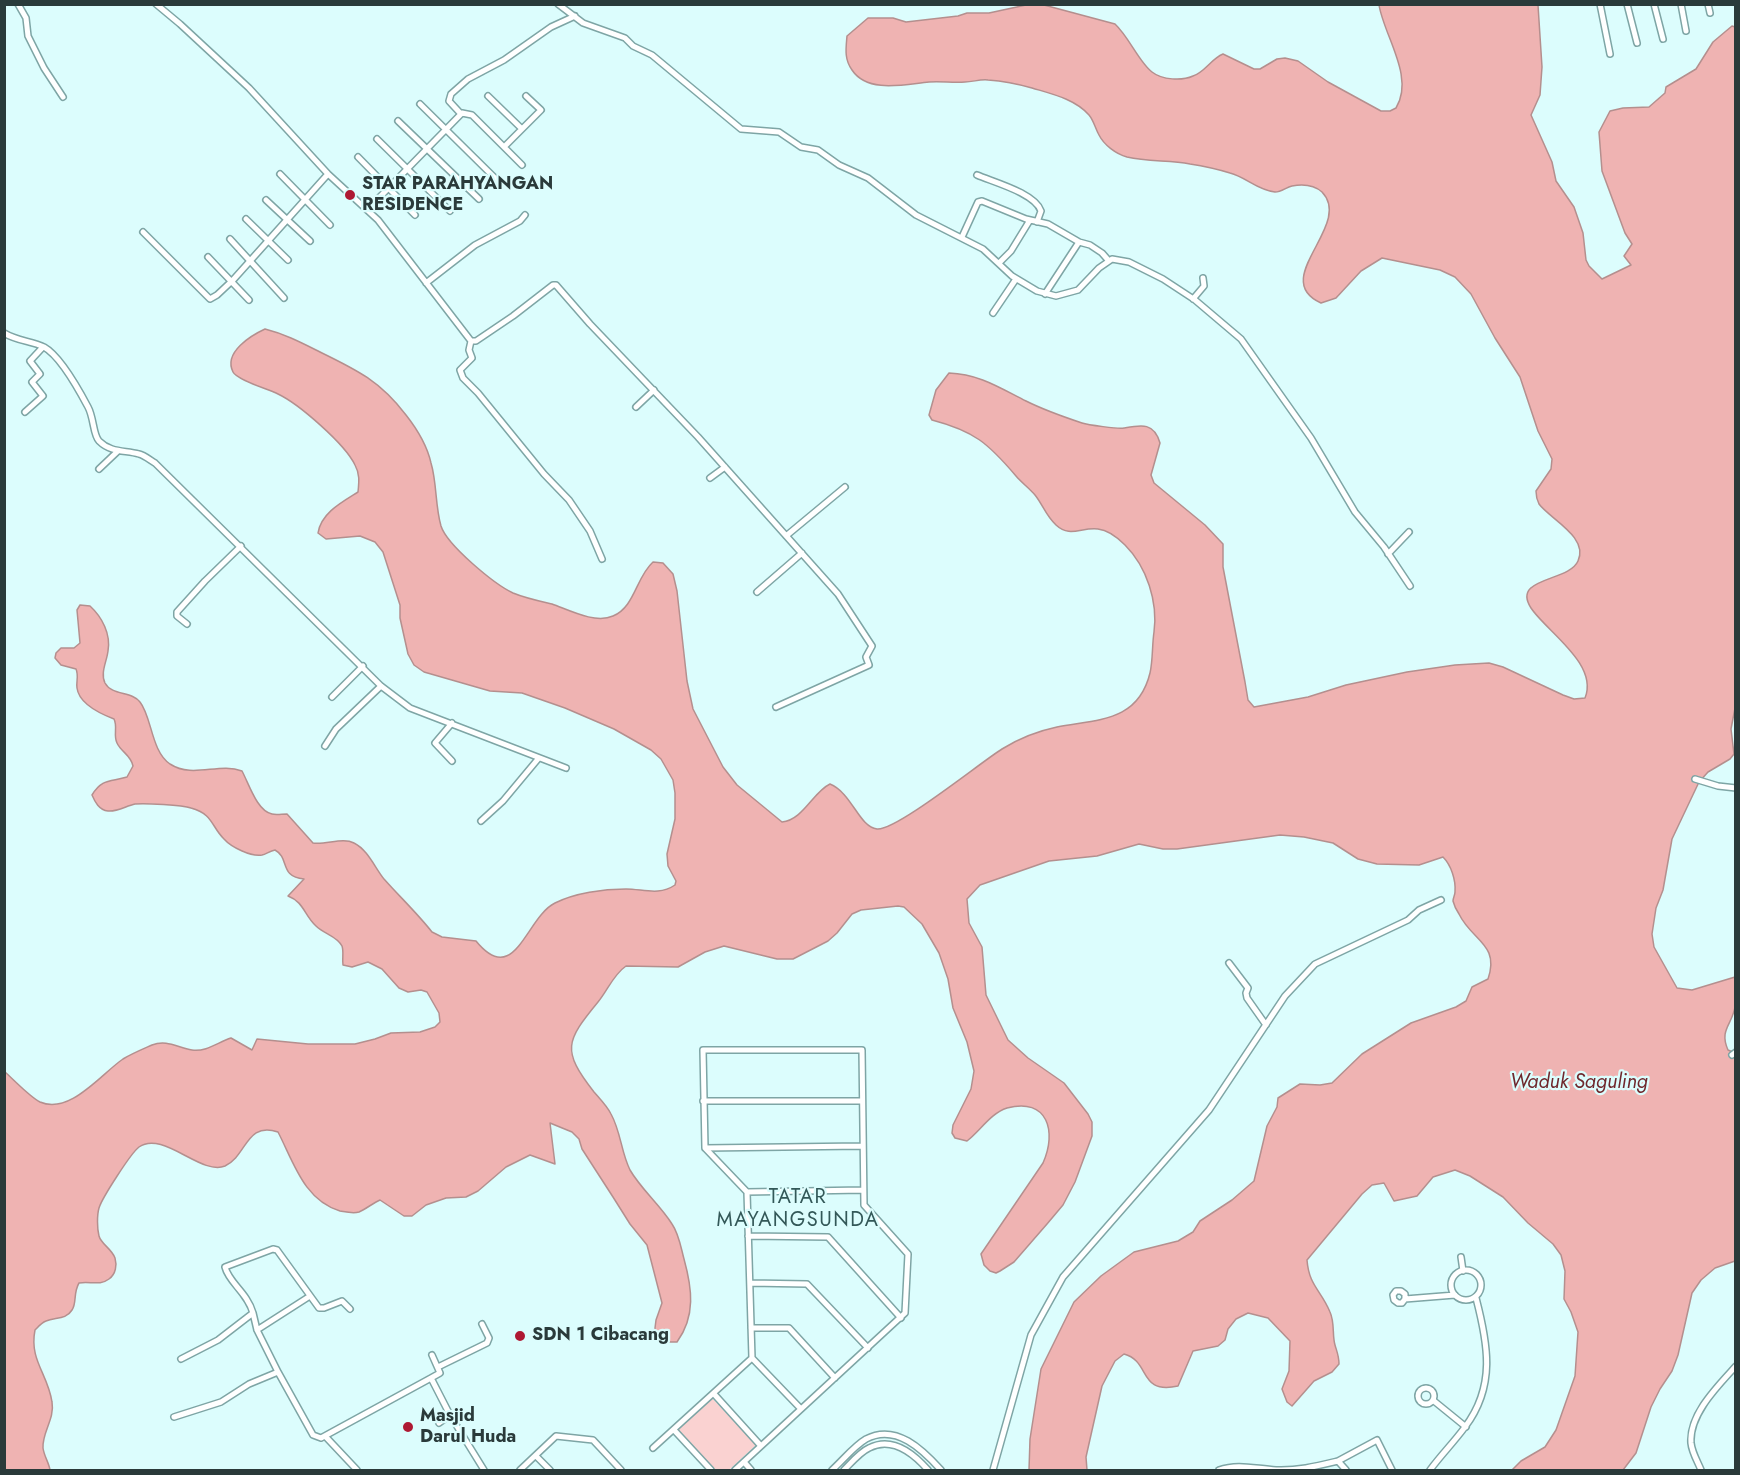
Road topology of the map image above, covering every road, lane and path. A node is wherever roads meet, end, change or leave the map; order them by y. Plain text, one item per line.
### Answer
1 (18, 4) edge
2 (156, 4) edge
3 (558, 4) edge
4 (1600, 4) edge
5 (1627, 4) edge
6 (1654, 4) edge
7 (1680, 4) edge
8 (1708, 4) edge
9 (1710, 13) dead end
10 (575, 16) junction
11 (1686, 31) dead end
12 (1663, 39) dead end
13 (1637, 43) dead end
14 (1610, 54) dead end
15 (488, 96) dead end
16 (526, 96) dead end
17 (63, 97) dead end
18 (420, 104) dead end
19 (461, 114) junction
20 (398, 121) dead end
21 (446, 129) junction
22 (522, 129) junction
23 (377, 139) dead end
24 (504, 147) junction
25 (427, 148) junction
26 (358, 157) dead end
27 (522, 165) dead end
28 (407, 168) junction
29 (280, 174) dead end
30 (328, 174) junction
31 (977, 175) dead end
32 (500, 183) dead end
33 (388, 188) junction
34 (304, 199) junction
35 (266, 200) dead end
36 (479, 200) dead end
37 (367, 210) junction
38 (450, 211) dead end
39 (415, 215) dead end
40 (525, 215) dead end
41 (246, 219) dead end
42 (288, 219) junction
43 (1030, 220) junction
44 (1037, 222) junction
45 (330, 225) dead end
46 (143, 232) dead end
47 (962, 237) junction
48 (230, 239) dead end
49 (269, 240) junction
50 (310, 241) dead end
51 (1079, 242) junction
52 (208, 257) dead end
53 (250, 260) junction
54 (288, 260) dead end
55 (1109, 261) junction
56 (999, 263) junction
57 (1203, 278) dead end
58 (1016, 279) junction
59 (231, 281) junction
60 (426, 282) junction
61 (1045, 294) junction
62 (284, 298) dead end
63 (1193, 299) junction
64 (249, 300) dead end
65 (993, 313) dead end
66 (4, 333) edge
67 (471, 341) junction
68 (43, 347) junction
69 (654, 390) junction
70 (636, 407) dead end
71 (25, 412) dead end
72 (118, 451) junction
73 (724, 467) junction
74 (99, 469) dead end
75 (710, 478) dead end
76 (845, 487) dead end
77 (1409, 532) dead end
78 (786, 536) junction
79 (241, 546) junction
80 (802, 553) junction
81 (1388, 554) junction
82 (602, 559) dead end
83 (1410, 586) dead end
84 (757, 592) dead end
85 (187, 624) dead end
86 (363, 666) junction
87 (381, 686) junction
88 (332, 697) dead end
89 (776, 706) dead end
90 (452, 723) junction
91 (325, 746) dead end
92 (538, 759) junction
93 (452, 761) dead end
94 (566, 768) dead end
95 (1695, 779) dead end
96 (1736, 788) edge
97 (481, 821) dead end
98 (1441, 900) dead end
99 (1229, 963) dead end
100 (1266, 1024) junction
101 (703, 1101) junction
102 (861, 1101) junction
103 (862, 1146) junction
104 (705, 1148) junction
105 (863, 1190) junction
106 (747, 1192) junction
107 (748, 1236) junction
108 (1461, 1257) dead end
109 (1463, 1271) junction
110 (750, 1283) junction
111 (1455, 1295) junction
112 (310, 1296) junction
113 (1476, 1298) junction
114 (1406, 1299) dead end
115 (350, 1309) dead end
116 (253, 1313) junction
117 (901, 1318) junction
118 (482, 1324) dead end
119 (751, 1328) junction
120 (257, 1330) junction
121 (868, 1348) junction
122 (432, 1355) dead end
123 (752, 1358) junction
124 (181, 1359) dead end
125 (1736, 1366) edge
126 (438, 1367) junction
127 (278, 1372) junction
128 (431, 1378) junction
129 (835, 1378) junction
130 (714, 1394) junction
131 (1434, 1401) dead end
132 (801, 1409) junction
133 (450, 1415) junction
134 (174, 1417) dead end
135 (439, 1423) dead end
136 (1466, 1427) junction
137 (674, 1430) junction
138 (325, 1436) junction
139 (761, 1446) junction
140 (653, 1448) dead end
141 (536, 1456) junction
142 (1338, 1461) junction
143 (744, 1462) junction
144 (936, 1465) junction
145 (357, 1470) edge
146 (484, 1470) edge
147 (520, 1470) edge
148 (550, 1470) edge
149 (621, 1470) edge
150 (711, 1470) edge
151 (736, 1470) edge
152 (751, 1470) edge
153 (832, 1470) edge
154 (844, 1470) edge
155 (929, 1470) edge
156 (941, 1470) edge
157 (993, 1470) edge
158 (1219, 1470) edge
159 (1276, 1470) edge
160 (1346, 1470) edge
161 (1392, 1470) edge
162 (1430, 1470) edge
163 (1701, 1470) edge

1 - 17 street
2 - 30 street
3 - 10 street
4 - 14 street
5 - 13 street
6 - 12 street
7 - 11 street
8 - 9 street
10 - 19 street
10 - 47 street
15 - 22 street
16 - 22 street
18 - 21 street
19 - 21 street
19 - 24 street
20 - 25 street
21 - 25 street
21 - 32 street
22 - 24 street
23 - 28 street
24 - 27 street
25 - 28 street
25 - 36 street
26 - 33 street
28 - 33 street
28 - 38 street
29 - 34 street
30 - 34 street
30 - 37 street
31 - 44 street
33 - 37 street
33 - 39 street
34 - 42 street
34 - 45 street
35 - 42 street
37 - 60 street
40 - 60 street
41 - 49 street
42 - 49 street
42 - 50 street
43 - 44 street
43 - 47 street
43 - 56 street
44 - 51 street
46 - 59 street
47 - 56 street
48 - 53 street
49 - 53 street
49 - 54 street
51 - 55 street
51 - 61 street
52 - 59 street
53 - 59 street
53 - 62 street
55 - 61 street
55 - 63 street
56 - 58 street
57 - 63 street
58 - 61 street
58 - 65 street
59 - 64 street
60 - 67 street
63 - 81 street
66 - 68 street
67 - 69 street
67 - 82 street
68 - 71 street
68 - 72 street
69 - 70 street
69 - 73 street
72 - 74 street
72 - 79 street
73 - 75 street
73 - 78 street
76 - 78 street
77 - 81 street
78 - 80 street
79 - 85 street
79 - 86 street
80 - 84 street
80 - 89 street
81 - 83 street
86 - 87 street
86 - 88 street
87 - 90 street
87 - 91 street
90 - 92 street
90 - 93 street
92 - 94 street
92 - 97 street
95 - 96 street
98 - 100 street
99 - 100 street
100 - 157 street
101 - 102 street
101 - 102 street
101 - 104 street
102 - 103 street
103 - 104 street
103 - 105 street
104 - 106 street
105 - 106 street
105 - 117 street
106 - 107 street
107 - 110 street
107 - 117 street
108 - 109 street
109 - 111 street
109 - 113 street
110 - 119 street
110 - 121 street
111 - 113 street
111 - 114 street
112 - 115 street
112 - 116 street
112 - 120 street
113 - 136 street
116 - 120 street
116 - 124 street
117 - 121 street
118 - 126 street
119 - 123 street
119 - 129 street
120 - 127 street
121 - 129 street
122 - 126 street
123 - 130 street
123 - 132 street
125 - 163 street
126 - 128 street
127 - 134 street
127 - 138 street
128 - 133 street
128 - 138 street
129 - 132 street
130 - 137 street
130 - 139 street
131 - 136 street
132 - 139 street
133 - 135 street
133 - 146 street
136 - 162 street
137 - 140 street
137 - 150 street
138 - 145 street
139 - 143 street
141 - 147 street
141 - 148 street
141 - 149 street
142 - 159 street
142 - 160 street
142 - 161 street
143 - 151 street
143 - 152 street
144 - 153 street
144 - 155 street
144 - 156 street
154 - 155 street
158 - 159 street

